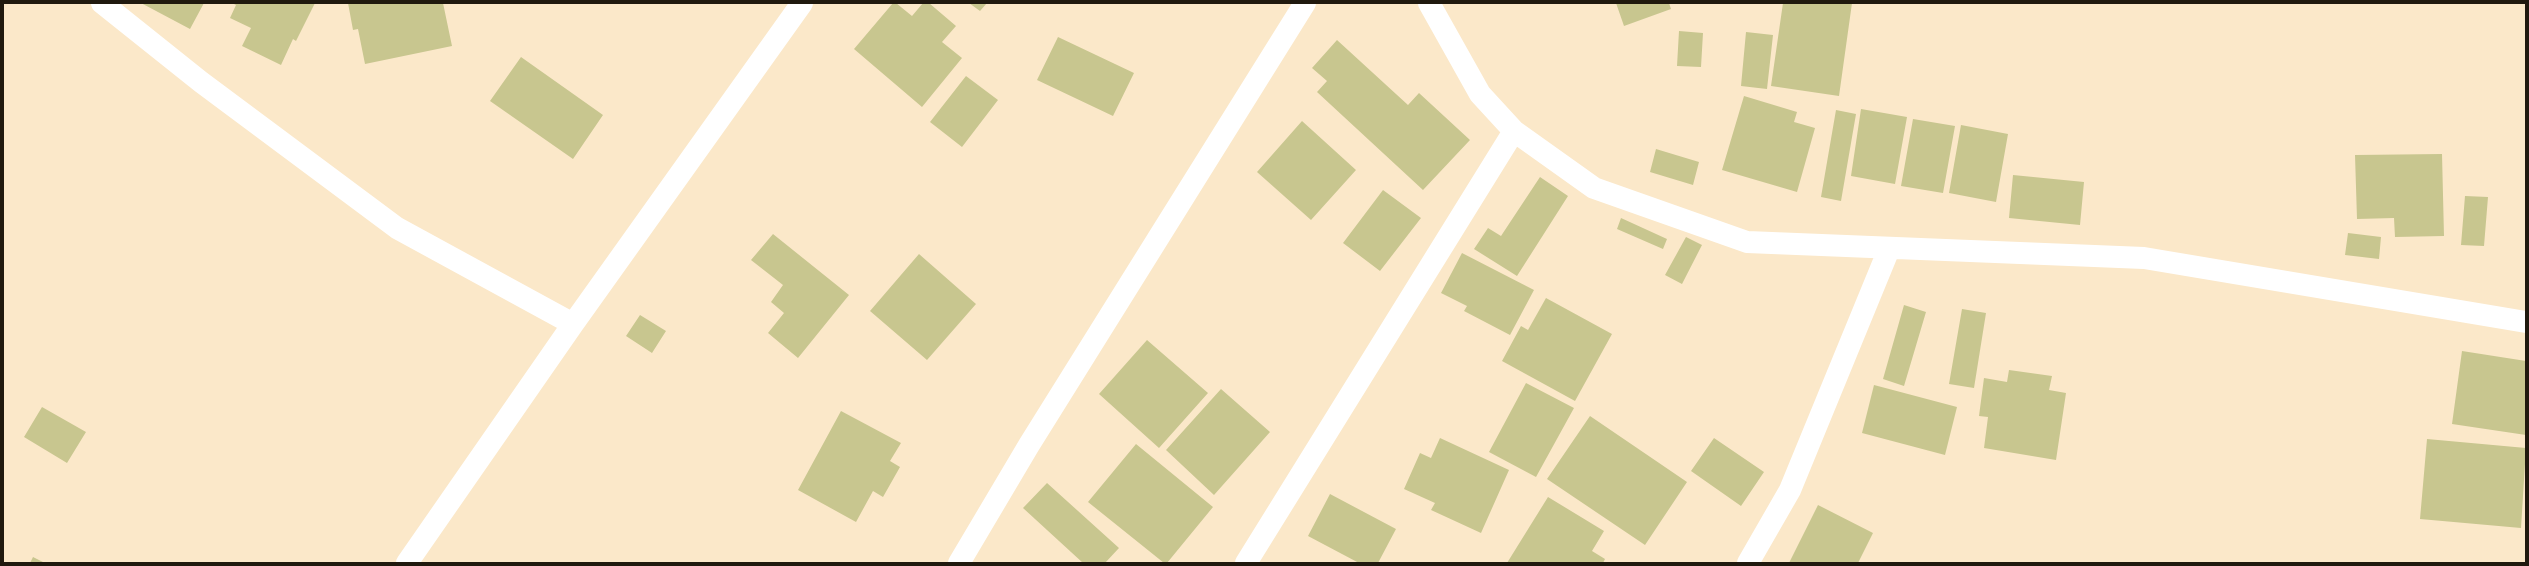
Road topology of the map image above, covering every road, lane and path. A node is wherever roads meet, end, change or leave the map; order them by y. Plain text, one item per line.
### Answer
1 (102, 3) edge
2 (802, 3) edge
3 (1305, 3) edge
4 (1429, 3) edge
5 (1514, 131) junction
6 (1889, 249) junction
7 (2526, 322) edge
8 (573, 324) junction
9 (407, 563) edge
10 (959, 563) edge
11 (1246, 563) edge
12 (1748, 563) edge

1 - 8 street
2 - 8 street
3 - 10 street
4 - 5 street
5 - 6 street
5 - 11 street
6 - 7 street
6 - 12 street
8 - 9 street

